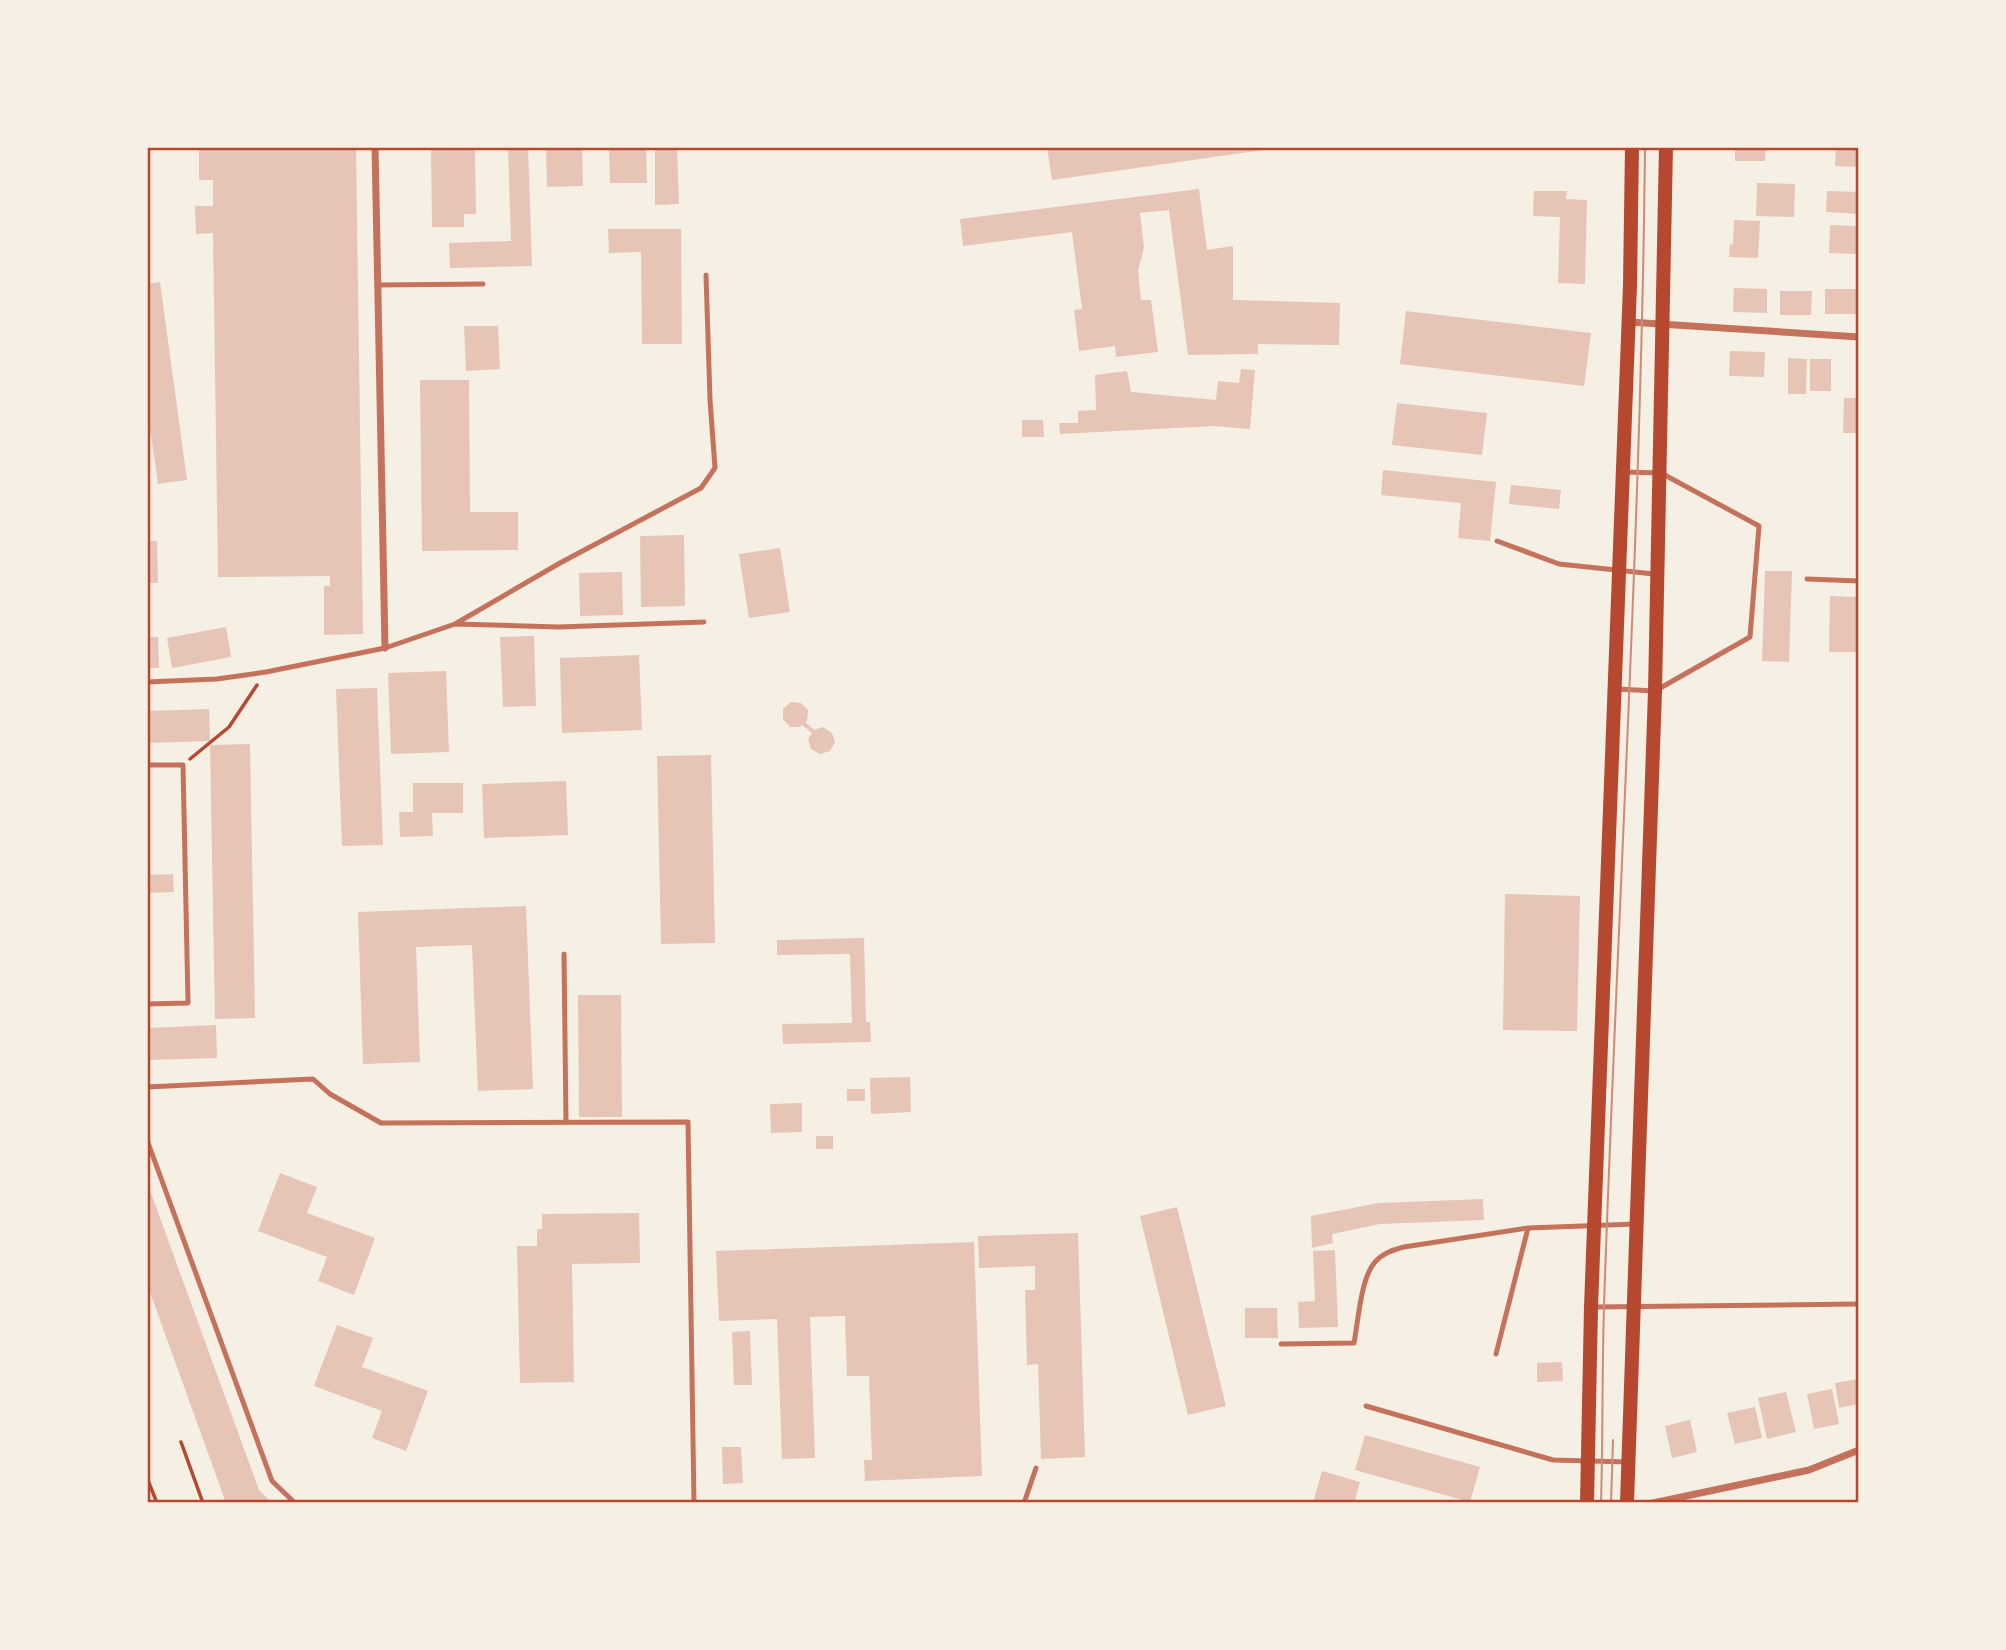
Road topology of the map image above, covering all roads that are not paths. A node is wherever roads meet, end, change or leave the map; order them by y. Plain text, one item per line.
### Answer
1 (375, 147) edge
2 (1632, 147) edge
3 (1666, 147) edge
4 (706, 275) dead end
5 (483, 284) dead end
6 (378, 285) junction
7 (1628, 322) junction
8 (1663, 323) junction
9 (1859, 337) edge
10 (1622, 472) junction
11 (1661, 473) junction
12 (1497, 541) dead end
13 (1619, 571) junction
14 (1657, 574) junction
15 (1807, 579) dead end
16 (1859, 581) edge
17 (704, 622) dead end
18 (455, 624) junction
19 (385, 648) junction
20 (147, 682) edge
21 (1614, 689) junction
22 (1655, 691) junction
23 (147, 765) edge
24 (565, 954) dead end
25 (147, 1003) edge
26 (147, 1087) edge
27 (566, 1123) junction
28 (147, 1140) edge
29 (1636, 1224) junction
30 (1594, 1225) junction
31 (1528, 1228) junction
32 (1859, 1304) edge
33 (1591, 1307) junction
34 (1633, 1307) junction
35 (1281, 1344) dead end
36 (1496, 1354) dead end
37 (1366, 1406) dead end
38 (1859, 1450) edge
39 (1588, 1460) junction
40 (1629, 1462) junction
41 (1036, 1468) dead end
42 (295, 1503) edge
43 (694, 1503) edge
44 (1024, 1503) edge
45 (1587, 1503) edge
46 (1627, 1503) edge
47 (1653, 1503) edge

1 - 6 street
2 - 7 main road
3 - 8 main road
4 - 18 lane
5 - 6 lane
6 - 19 street
7 - 8 street
7 - 10 main road
8 - 9 street
8 - 11 main road
10 - 11 lane
10 - 13 main road
11 - 14 main road
11 - 22 lane
12 - 13 lane
13 - 14 lane
13 - 21 main road
14 - 22 main road
15 - 16 lane
17 - 18 lane
18 - 19 lane
19 - 20 lane
21 - 22 lane
21 - 30 main road
22 - 29 main road
23 - 25 lane
24 - 27 lane
26 - 27 lane
27 - 43 lane
28 - 42 lane
29 - 30 lane
29 - 34 main road
30 - 31 lane
30 - 33 main road
31 - 35 lane
31 - 36 lane
32 - 34 lane
33 - 34 lane
33 - 39 main road
34 - 40 main road
37 - 39 lane
38 - 47 street
39 - 40 lane
39 - 45 main road
40 - 46 main road
41 - 44 lane

